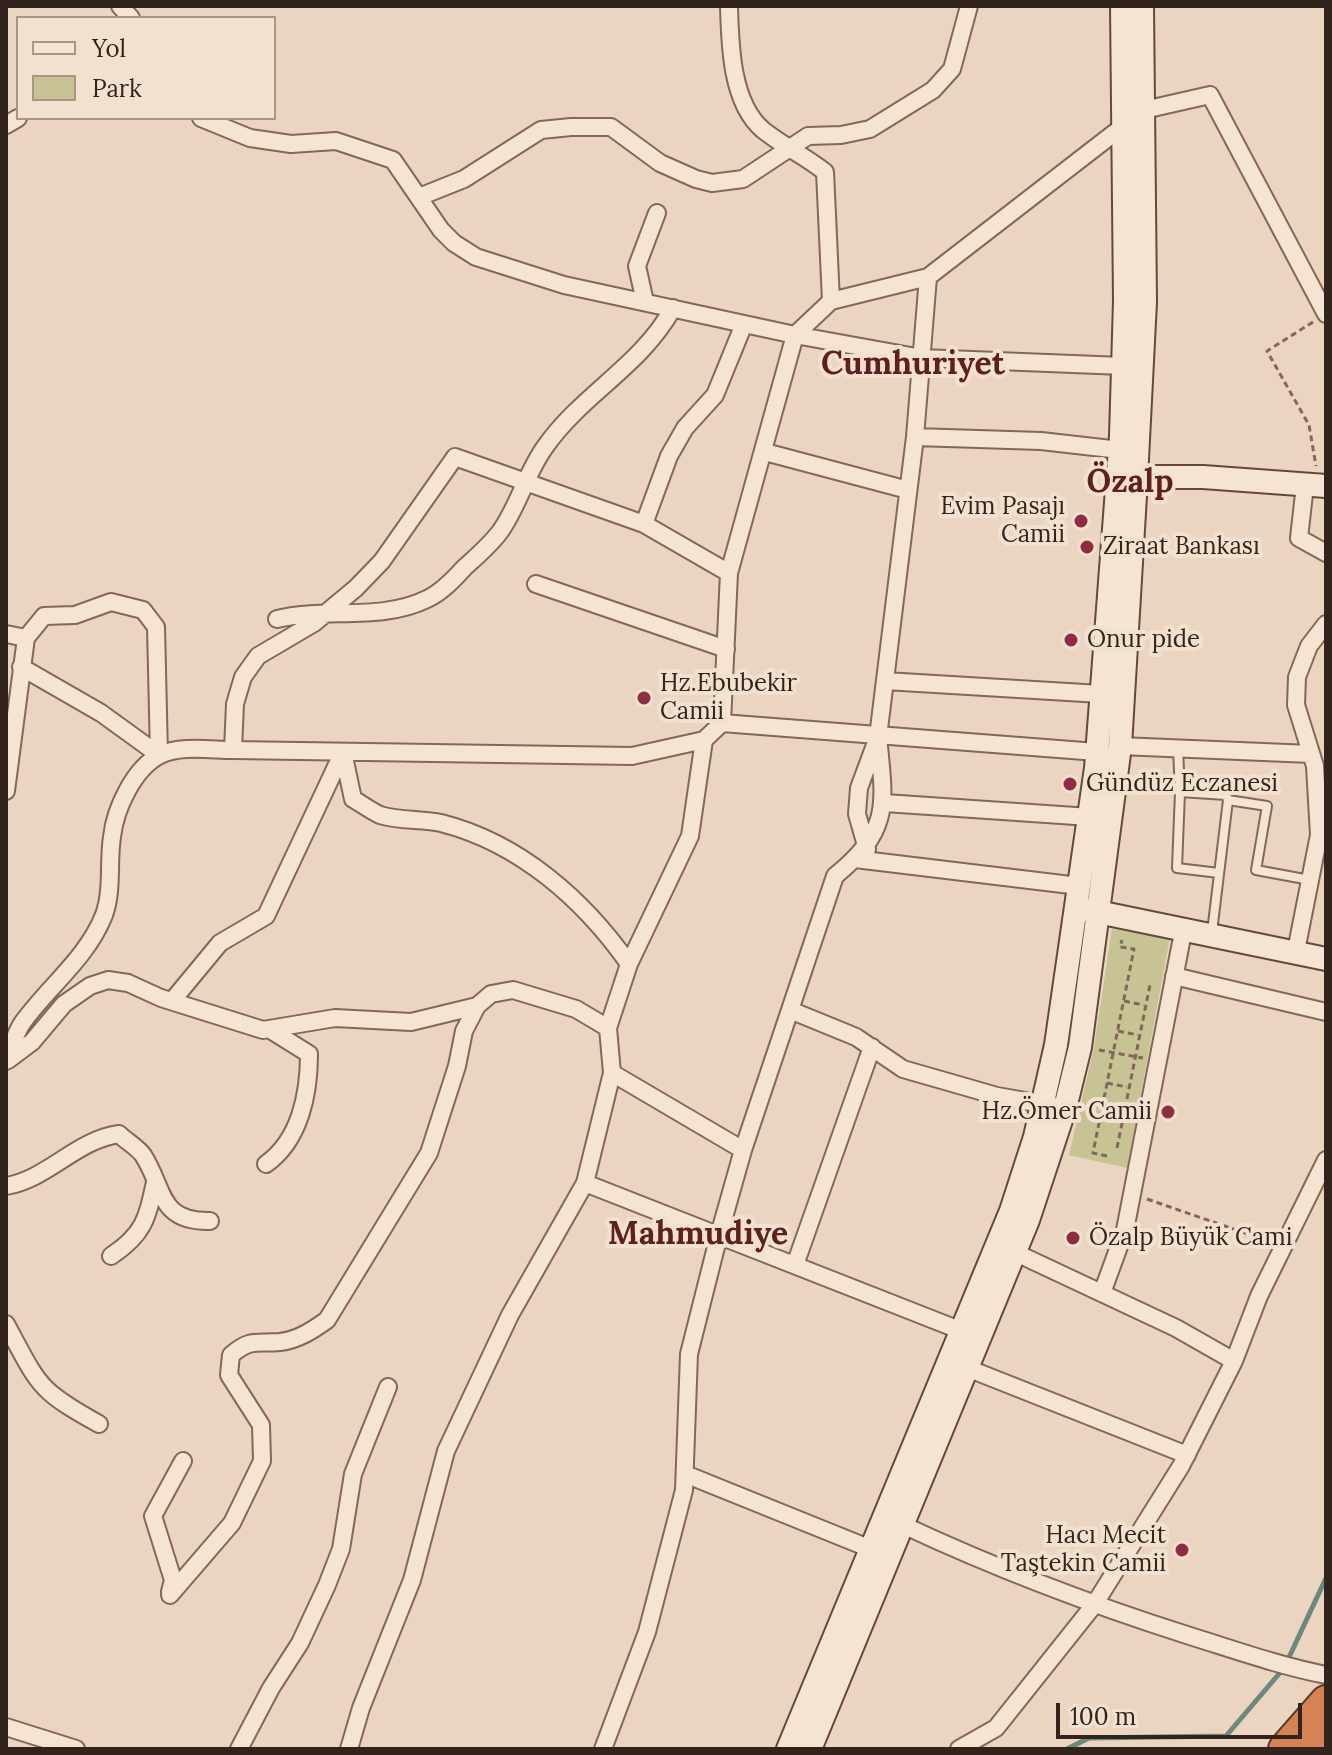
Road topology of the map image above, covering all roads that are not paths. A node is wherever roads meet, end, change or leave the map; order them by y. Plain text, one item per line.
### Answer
1 (729, 6) edge
2 (969, 6) edge
3 (1122, 6) edge
4 (1142, 6) edge
5 (1144, 110) junction
6 (206, 120) edge
7 (1121, 128) junction
8 (792, 148) junction
9 (419, 197) junction
10 (657, 213) dead end
11 (928, 277) junction
12 (831, 301) junction
13 (645, 302) junction
14 (673, 308) junction
15 (1326, 314) edge
16 (744, 324) junction
17 (795, 335) junction
18 (922, 358) junction
19 (1123, 366) junction
20 (915, 437) junction
21 (1120, 450) junction
22 (765, 452) junction
23 (1127, 478) junction
24 (525, 482) junction
25 (1317, 485) edge
26 (908, 490) junction
27 (644, 524) junction
28 (1326, 553) edge
29 (729, 573) junction
30 (536, 584) dead end
31 (324, 614) junction
32 (277, 619) dead end
33 (1326, 624) edge
34 (6, 634) edge
35 (26, 638) junction
36 (726, 649) junction
37 (21, 667) junction
38 (885, 681) junction
39 (1101, 694) junction
40 (722, 723) junction
41 (878, 737) junction
42 (704, 740) junction
43 (1120, 746) junction
44 (1178, 748) junction
45 (233, 750) junction
46 (343, 752) junction
47 (1097, 752) junction
48 (1311, 754) junction
49 (159, 755) junction
50 (6, 791) edge
51 (1180, 792) junction
52 (1228, 800) junction
53 (885, 803) junction
54 (1090, 817) junction
55 (861, 854) junction
56 (1219, 873) junction
57 (1310, 880) junction
58 (1077, 897) junction
59 (1100, 912) junction
60 (1184, 927) junction
61 (1211, 933) junction
62 (1296, 951) junction
63 (1326, 959) edge
64 (629, 964) junction
65 (1174, 976) junction
66 (172, 1001) junction
67 (477, 1006) junction
68 (790, 1010) junction
69 (1326, 1012) edge
70 (608, 1028) junction
71 (269, 1029) junction
72 (872, 1047) junction
73 (6, 1062) edge
74 (612, 1073) junction
75 (1054, 1106) junction
76 (743, 1150) junction
77 (1326, 1160) edge
78 (266, 1164) dead end
79 (155, 1182) junction
80 (585, 1183) junction
81 (6, 1186) edge
82 (210, 1221) dead end
83 (719, 1235) junction
84 (1014, 1252) junction
85 (111, 1256) dead end
86 (795, 1265) junction
87 (1102, 1293) junction
88 (6, 1324) edge
89 (962, 1331) junction
90 (1234, 1361) junction
91 (967, 1368) junction
92 (388, 1387) dead end
93 (99, 1424) dead end
94 (1187, 1455) junction
95 (183, 1461) dead end
96 (685, 1474) junction
97 (903, 1525) junction
98 (871, 1549) junction
99 (1094, 1605) junction
100 (1326, 1675) edge
101 (1326, 1701) edge
102 (6, 1727) edge
103 (1326, 1741) edge
104 (76, 1749) edge
105 (239, 1749) edge
106 (349, 1749) edge
107 (603, 1749) edge
108 (788, 1749) edge
109 (810, 1749) edge
110 (959, 1749) edge
111 (1284, 1749) edge
112 (1319, 1749) edge

1 - 8 street
2 - 8 street
3 - 7 main road
4 - 5 main road
5 - 7 street
5 - 15 street
5 - 23 main road
6 - 9 street
7 - 11 street
7 - 19 main road
8 - 9 street
8 - 12 street
9 - 13 street
10 - 13 street
11 - 12 street
11 - 18 street
12 - 17 street
13 - 14 street
14 - 16 street
14 - 24 street
16 - 17 street
16 - 27 street
17 - 18 street
17 - 22 street
18 - 19 street
18 - 20 street
19 - 21 main road
20 - 21 street
20 - 26 street
21 - 23 main road
22 - 26 street
22 - 29 street
23 - 25 main road
23 - 39 main road
23 - 43 main road
24 - 27 street
24 - 31 street
24 - 31 street
25 - 28 street
26 - 38 street
27 - 29 street
29 - 36 street
30 - 36 street
31 - 32 street
31 - 45 street
33 - 48 street
34 - 35 street
35 - 37 street
35 - 49 street
36 - 40 street
37 - 49 street
37 - 50 street
38 - 39 street
38 - 41 street
39 - 47 main road
40 - 41 street
40 - 42 street
41 - 47 street
41 - 53 street
41 - 55 street
42 - 46 street
42 - 64 street
43 - 44 street
43 - 59 main road
44 - 48 street
44 - 51 lane
45 - 46 street
45 - 49 street
46 - 64 street
46 - 66 street
47 - 54 main road
48 - 57 street
49 - 73 street
51 - 52 lane
51 - 56 lane
52 - 56 lane
52 - 57 lane
53 - 54 street
53 - 55 street
54 - 58 main road
55 - 58 street
55 - 68 street
56 - 61 lane
57 - 62 street
58 - 59 main road
58 - 75 main road
59 - 60 main road
59 - 75 main road
60 - 61 main road
60 - 65 street
61 - 62 main road
62 - 63 main road
64 - 70 street
65 - 69 street
65 - 87 street
66 - 71 street
66 - 73 street
67 - 70 street
67 - 71 street
67 - 95 street
68 - 72 street
68 - 76 street
70 - 74 street
71 - 78 street
72 - 75 street
72 - 86 street
74 - 76 street
74 - 80 street
75 - 84 main road
75 - 89 main road
76 - 83 street
77 - 90 street
79 - 81 street
79 - 82 street
79 - 85 street
80 - 83 street
80 - 106 street
83 - 86 street
83 - 96 street
84 - 87 street
84 - 91 main road
86 - 89 street
87 - 90 street
88 - 93 street
89 - 98 main road
90 - 94 street
91 - 94 street
91 - 97 main road
92 - 105 street
94 - 99 street
96 - 98 street
96 - 107 street
97 - 98 street
97 - 99 street
97 - 109 main road
98 - 108 main road
99 - 100 street
99 - 110 street
101 - 111 highway
102 - 104 street
103 - 112 highway

